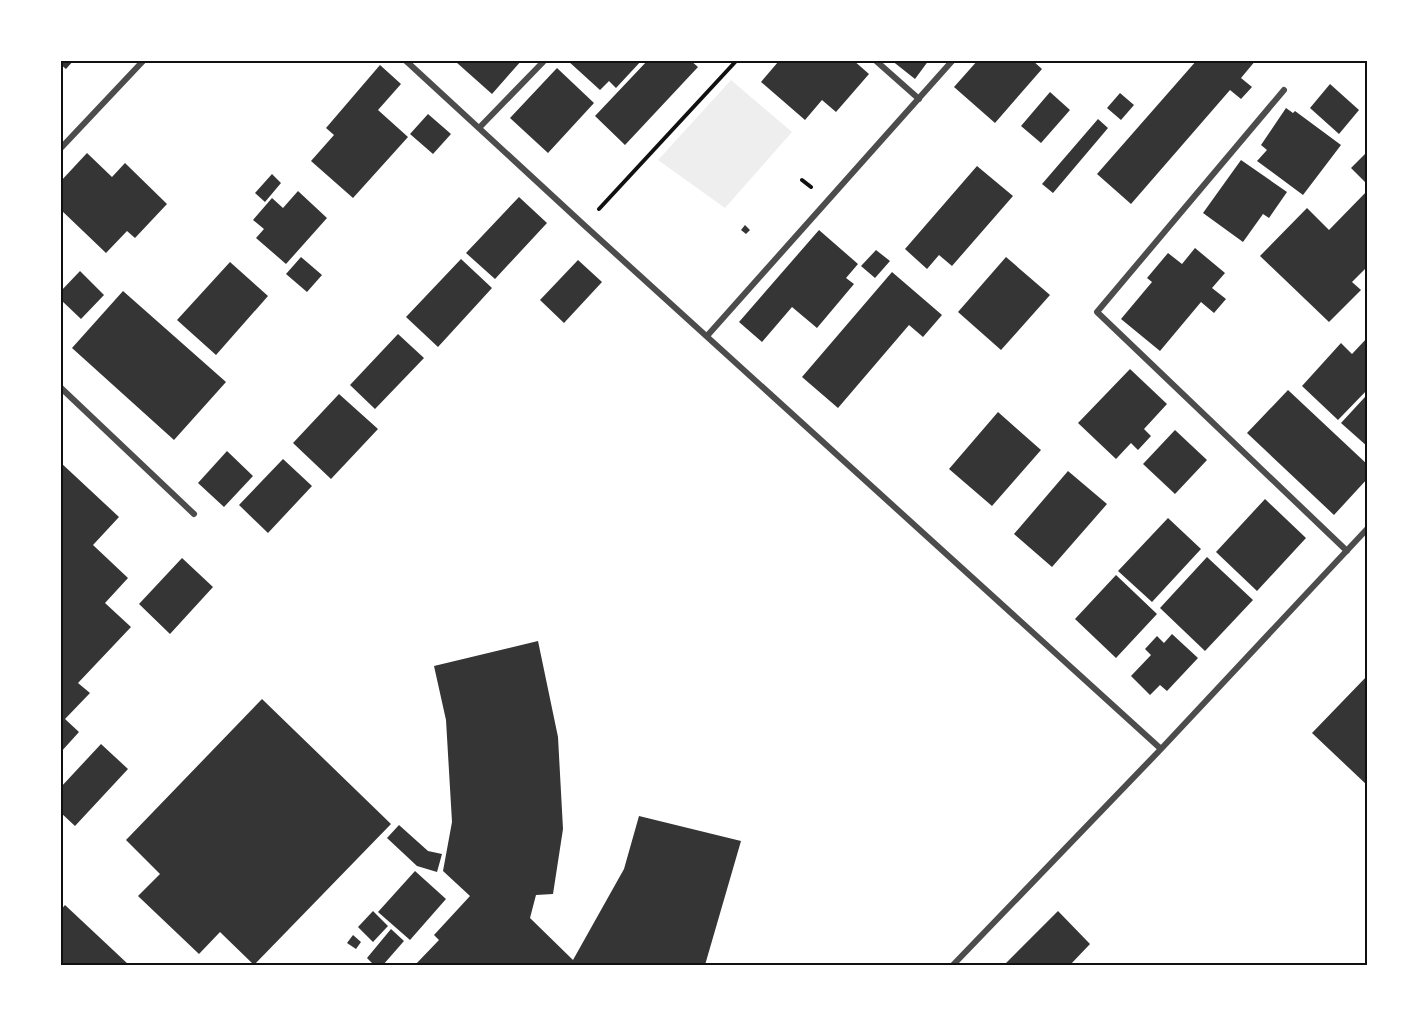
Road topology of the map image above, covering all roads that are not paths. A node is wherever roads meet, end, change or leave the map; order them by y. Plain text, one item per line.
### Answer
1 (144, 60) edge
2 (405, 60) edge
3 (545, 60) edge
4 (875, 60) edge
5 (953, 60) edge
6 (1284, 90) dead end
7 (919, 99) junction
8 (479, 128) junction
9 (60, 149) edge
10 (707, 336) junction
11 (60, 387) edge
12 (194, 514) dead end
13 (1368, 528) edge
14 (1347, 551) junction
15 (1161, 749) junction
16 (953, 965) edge

1 - 9 street
2 - 8 street
3 - 8 street
4 - 7 street
5 - 7 street
6 - 14 street
7 - 10 street
8 - 10 street
10 - 15 street
11 - 12 street
13 - 14 street
14 - 15 street
15 - 16 street

